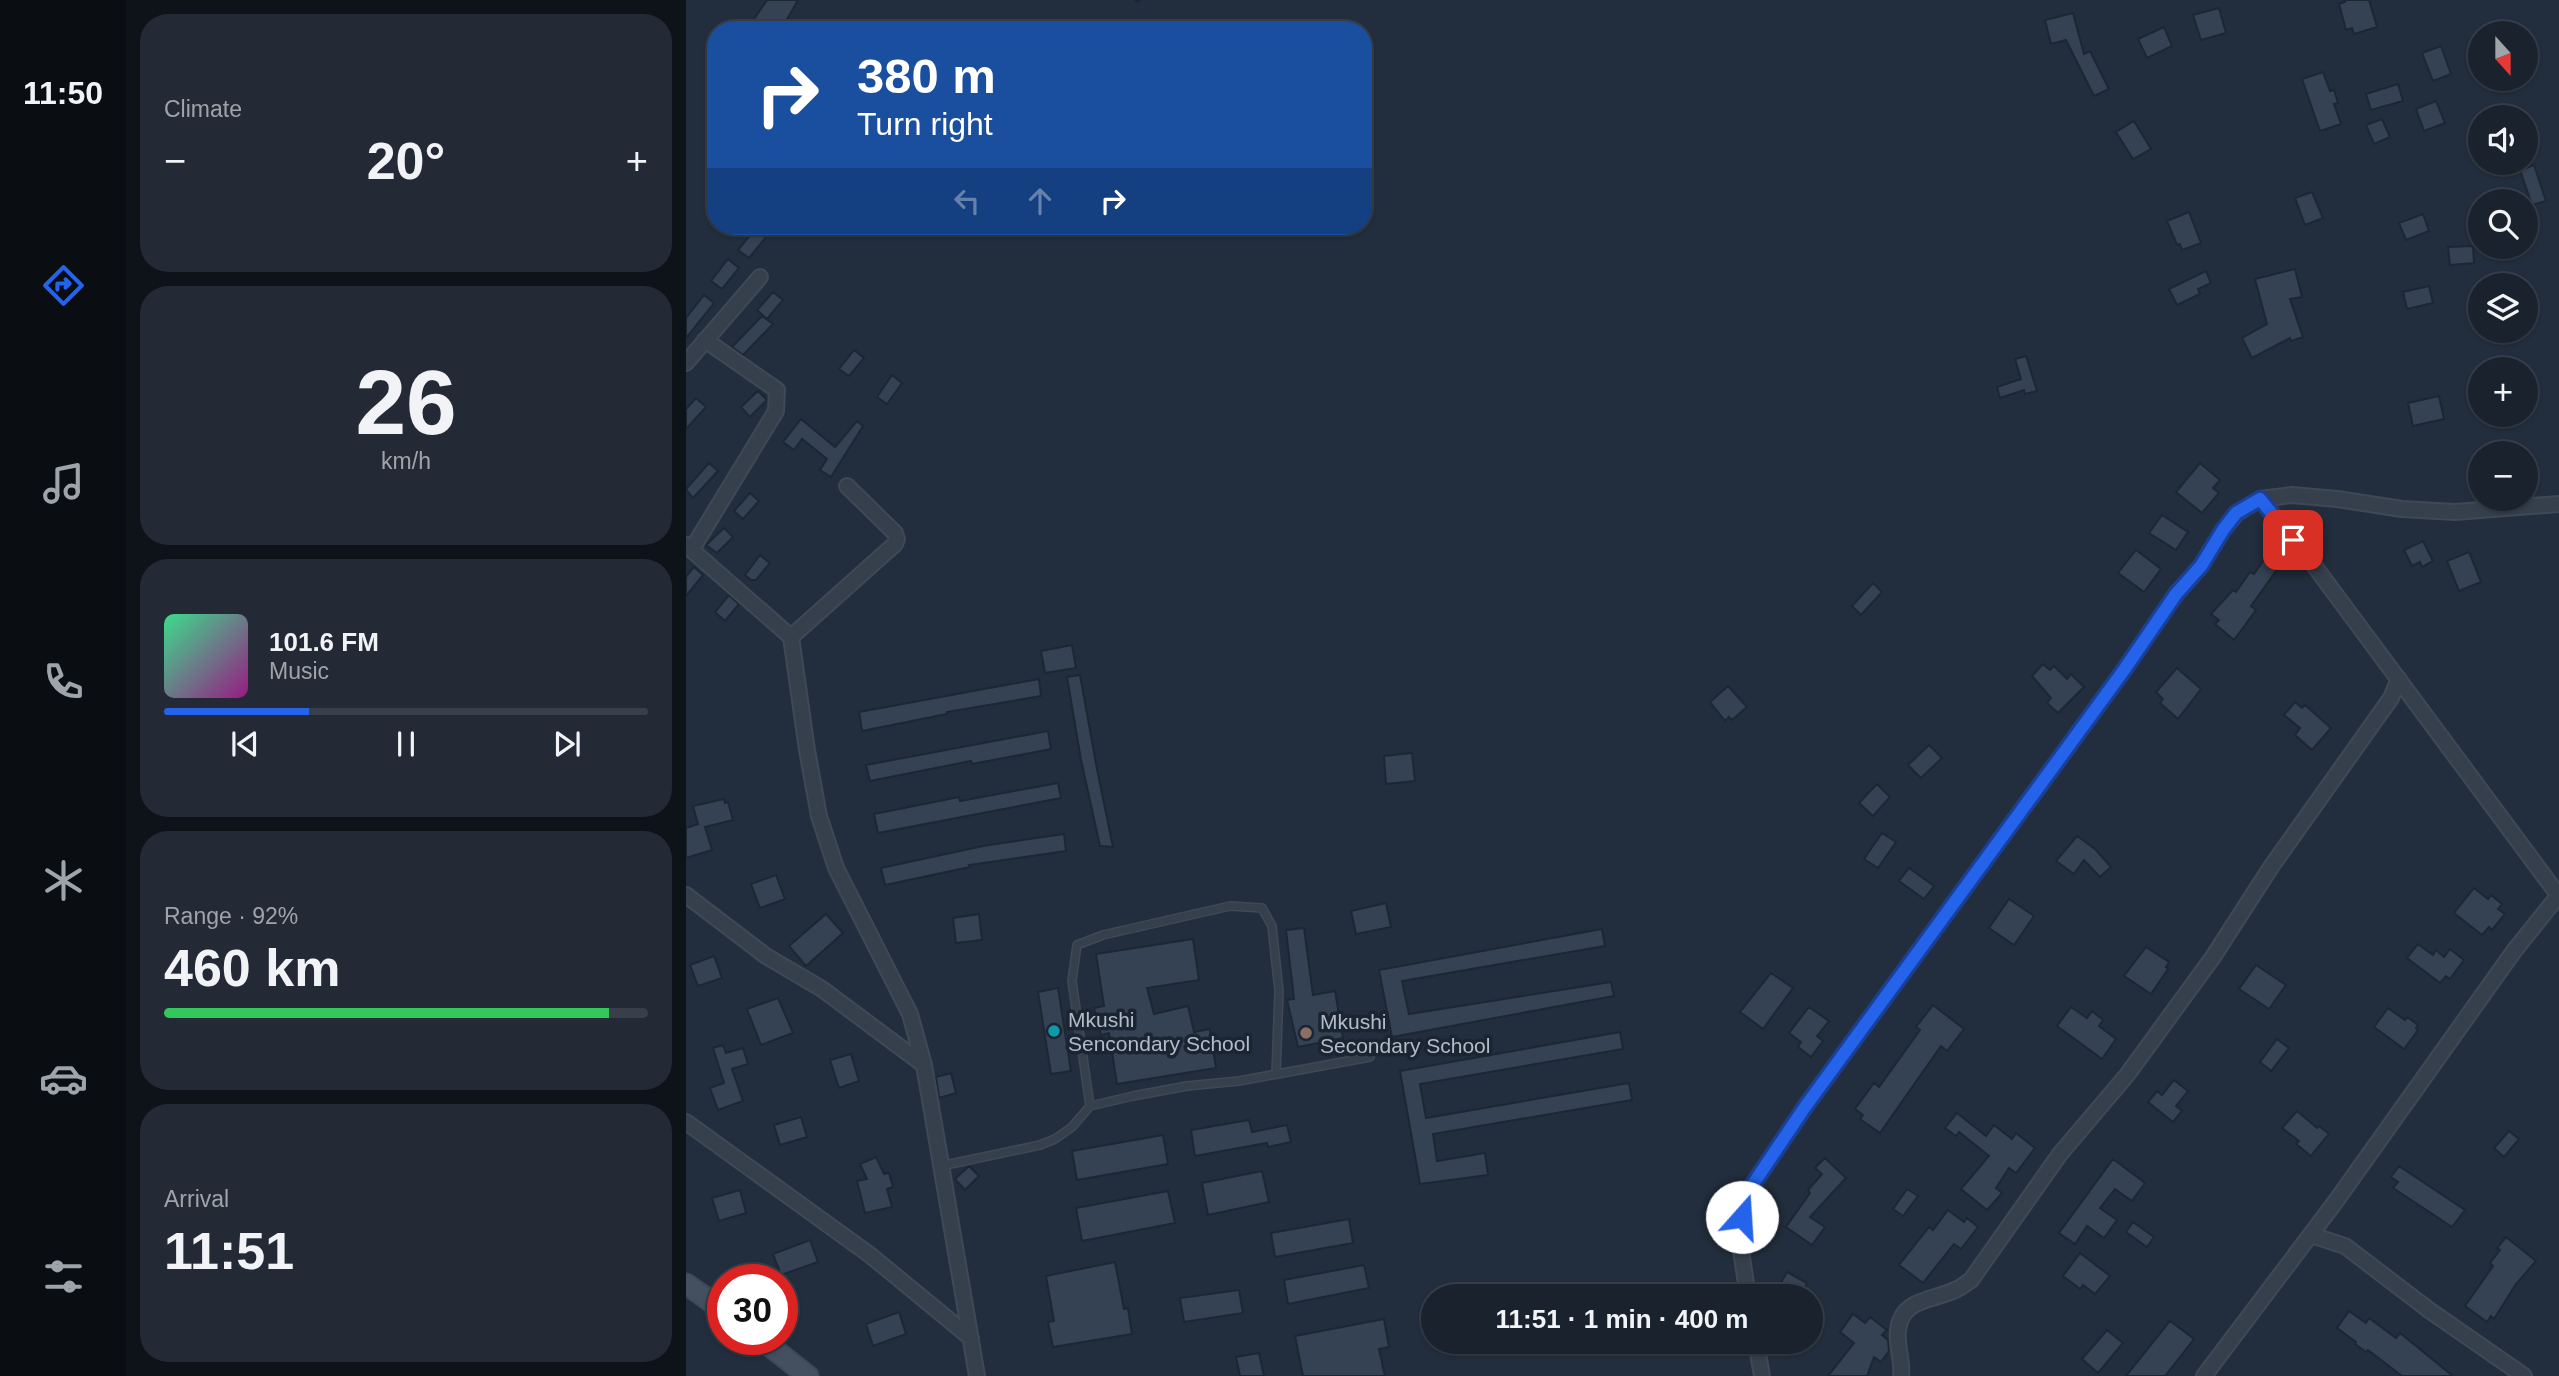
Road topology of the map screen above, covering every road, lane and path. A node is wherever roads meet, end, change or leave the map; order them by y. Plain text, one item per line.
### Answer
1 (760, 277) dead end
2 (705, 340) junction
3 (686, 363) edge
4 (847, 486) dead end
5 (2260, 499) junction
6 (2559, 504) edge
7 (689, 547) edge
8 (791, 637) junction
9 (2399, 679) junction
10 (686, 895) edge
11 (2559, 895) edge
12 (1370, 1057) dead end
13 (924, 1065) junction
14 (1276, 1074) junction
15 (1090, 1106) junction
16 (686, 1122) edge
17 (942, 1166) junction
18 (2311, 1235) junction
19 (686, 1284) edge
20 (1746, 1284) edge
21 (707, 1299) edge
22 (971, 1338) junction
23 (1758, 1354) edge
24 (781, 1355) edge
25 (975, 1374) edge
26 (808, 1376) edge
27 (1762, 1376) edge
28 (1901, 1376) edge
29 (2204, 1376) edge
30 (2524, 1376) edge

1 - 2 street
2 - 3 street
2 - 7 street
4 - 8 street
5 - 6 street
5 - 9 street
5 - 20 street
7 - 8 street
8 - 13 street
9 - 11 street
9 - 28 street
10 - 13 street
11 - 18 street
12 - 14 lane
13 - 17 street
14 - 15 lane
14 - 15 lane
15 - 17 lane
16 - 22 street
17 - 22 street
18 - 29 street
18 - 30 street
19 - 21 street
22 - 25 street
23 - 27 street
24 - 26 street

